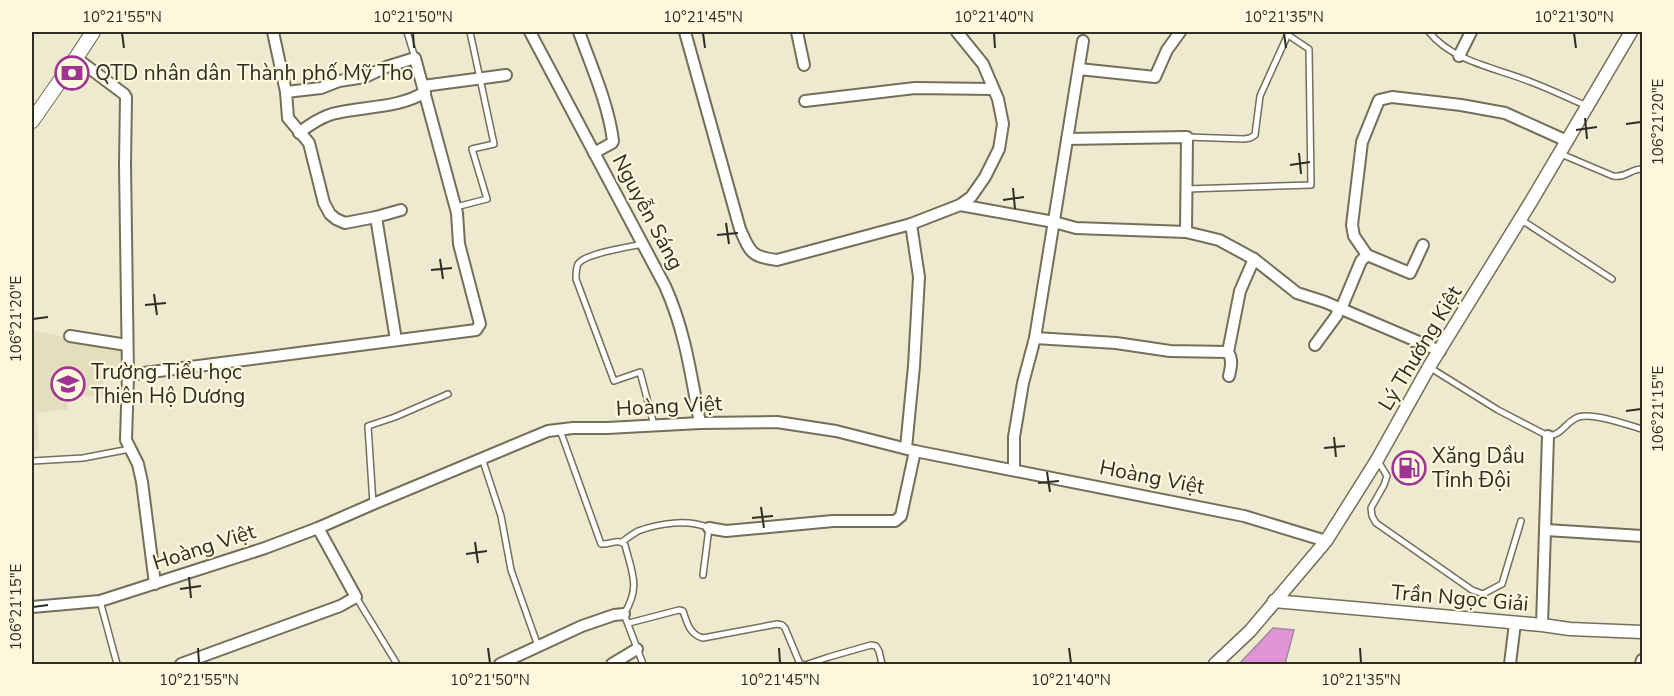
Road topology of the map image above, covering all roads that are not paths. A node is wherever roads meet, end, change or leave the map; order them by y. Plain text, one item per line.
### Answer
1 (93, 32) edge
2 (273, 32) edge
3 (407, 32) edge
4 (470, 32) edge
5 (530, 32) edge
6 (579, 32) edge
7 (685, 32) edge
8 (797, 32) edge
9 (957, 32) edge
10 (1180, 32) edge
11 (1429, 32) edge
12 (1471, 32) edge
13 (1631, 32) edge
14 (1288, 33) edge
15 (1083, 41) dead end
16 (1459, 56) junction
17 (76, 58) junction
18 (415, 58) junction
19 (804, 64) dead end
20 (1079, 69) junction
21 (506, 75) dead end
22 (480, 79) junction
23 (993, 88) junction
24 (424, 89) junction
25 (286, 92) junction
26 (805, 101) dead end
27 (1587, 106) junction
28 (32, 121) edge
29 (299, 133) junction
30 (1187, 137) junction
31 (1067, 139) junction
32 (1567, 141) junction
33 (594, 153) junction
34 (1559, 154) junction
35 (1642, 169) edge
36 (1186, 189) junction
37 (960, 205) junction
38 (456, 207) junction
39 (401, 210) dead end
40 (376, 217) junction
41 (1520, 219) junction
42 (1054, 222) junction
43 (911, 224) junction
44 (1186, 232) junction
45 (643, 244) junction
46 (1423, 245) dead end
47 (1367, 255) junction
48 (1254, 259) junction
49 (1612, 279) dead end
50 (1340, 308) junction
51 (70, 336) dead end
52 (1035, 338) junction
53 (396, 340) junction
54 (127, 345) junction
55 (1315, 345) dead end
56 (1440, 351) junction
57 (1228, 352) junction
58 (1430, 367) junction
59 (128, 375) junction
60 (1228, 376) dead end
61 (448, 394) dead end
62 (700, 423) junction
63 (654, 425) junction
64 (1642, 429) edge
65 (560, 430) junction
66 (1548, 436) junction
67 (130, 449) junction
68 (910, 449) junction
69 (482, 458) junction
70 (1377, 460) junction
71 (32, 461) edge
72 (1014, 469) junction
73 (373, 504) junction
74 (1521, 521) dead end
75 (318, 528) junction
76 (709, 528) junction
77 (1546, 530) junction
78 (1642, 536) edge
79 (1326, 541) junction
80 (622, 542) junction
81 (703, 575) dead end
82 (155, 584) junction
83 (356, 597) junction
84 (100, 601) junction
85 (1274, 601) junction
86 (32, 608) edge
87 (626, 618) junction
88 (1515, 623) junction
89 (1542, 625) junction
90 (1642, 632) edge
91 (538, 646) junction
92 (637, 649) junction
93 (1642, 660) edge
94 (117, 664) edge
95 (180, 664) edge
96 (397, 664) edge
97 (500, 664) edge
98 (612, 664) edge
99 (643, 664) edge
100 (802, 664) edge
101 (808, 664) edge
102 (882, 664) edge
103 (1215, 664) edge
104 (1510, 664) edge
105 (1641, 664) edge

1 - 17 main road
2 - 25 street
3 - 18 lane
4 - 22 lane
5 - 33 street, Nguyễn Sáng
6 - 33 street
7 - 43 street
8 - 19 street
9 - 23 street
10 - 20 street
11 - 16 lane
12 - 16 street
13 - 27 street, Lý Thường Kiệt
14 - 30 lane
14 - 36 lane
15 - 20 street
16 - 27 lane
17 - 28 main road
17 - 54 street
18 - 24 street
18 - 25 street
20 - 31 street
21 - 22 street
22 - 24 street
22 - 38 lane
23 - 26 street
23 - 37 street
24 - 29 street
24 - 38 street
25 - 29 street
27 - 32 street, Lý Thường Kiệt
29 - 40 street
30 - 31 street
30 - 36 street
31 - 42 street
32 - 34 street, Lý Thường Kiệt
32 - 47 street
33 - 45 street, Nguyễn Sáng
34 - 35 lane
34 - 41 street, Lý Thường Kiệt
36 - 44 street
37 - 42 street
37 - 43 street
38 - 53 street
39 - 40 street
40 - 53 street
41 - 49 lane
41 - 56 street, Lý Thường Kiệt
42 - 44 street
42 - 52 street
43 - 68 street
44 - 48 street
45 - 62 street, Nguyễn Sáng
45 - 63 lane
46 - 47 street
47 - 50 street
48 - 50 street
48 - 57 street
50 - 55 street
50 - 56 street
51 - 54 street
52 - 57 street
52 - 72 street
53 - 59 street
54 - 59 street
56 - 58 street, Lý Thường Kiệt
57 - 60 street
58 - 66 lane
58 - 70 street, Lý Thường Kiệt
59 - 67 street
61 - 73 lane
62 - 63 street, Hoàng Việt
62 - 68 street, Hoàng Việt
63 - 65 street, Hoàng Việt
64 - 66 lane
65 - 69 street, Hoàng Việt
65 - 80 lane
66 - 77 street
67 - 71 lane
67 - 82 street
68 - 72 street, Hoàng Việt
68 - 76 street
69 - 73 street, Hoàng Việt
69 - 91 lane
70 - 74 lane
70 - 79 street, Lý Thường Kiệt
72 - 79 street, Hoàng Việt
73 - 75 street, Hoàng Việt
75 - 82 street, Hoàng Việt
75 - 83 street
76 - 80 lane
76 - 81 lane
77 - 78 street
77 - 89 street
79 - 85 street, Lý Thường Kiệt
80 - 87 lane
82 - 84 street, Hoàng Việt
83 - 95 street
83 - 96 lane
84 - 86 street, Hoàng Việt
84 - 94 lane
85 - 88 street, Trần Ngọc Giải
85 - 103 street, Lý Thường Kiệt
87 - 91 street
87 - 92 lane
87 - 100 lane
88 - 89 street, Trần Ngọc Giải
88 - 104 street
89 - 90 street, Trần Ngọc Giải
91 - 97 street
92 - 98 street
92 - 99 lane
93 - 105 street
101 - 102 lane

